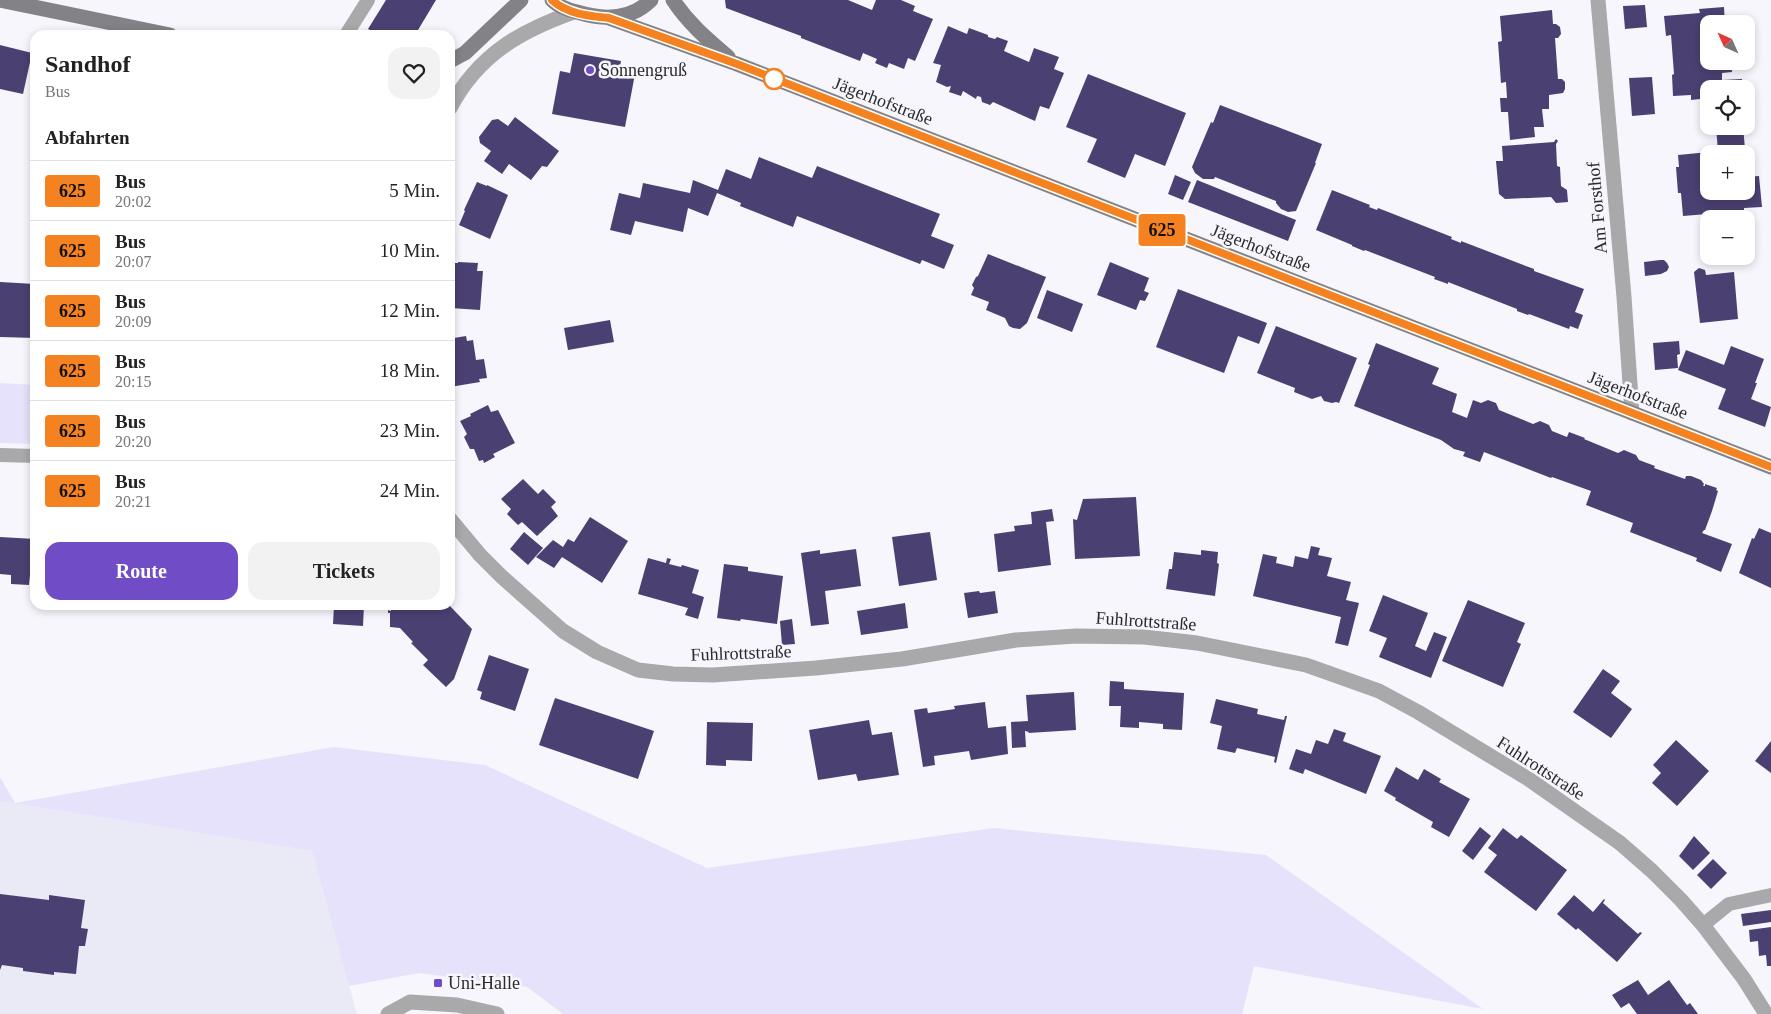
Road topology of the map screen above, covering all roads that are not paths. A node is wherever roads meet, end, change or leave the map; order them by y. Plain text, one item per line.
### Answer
1 (0, 0) edge
2 (368, 0) edge
3 (521, 0) edge
4 (552, 0) edge
5 (651, 0) edge
6 (673, 0) edge
7 (1598, 0) edge
8 (574, 12) junction
9 (609, 18) junction
10 (146, 30) edge
11 (349, 30) edge
12 (455, 58) edge
13 (737, 64) junction
14 (455, 100) edge
15 (1632, 413) junction
16 (0, 455) edge
17 (30, 456) edge
18 (1771, 467) edge
19 (455, 525) edge
20 (1771, 895) edge
21 (1703, 925) junction
22 (388, 1014) edge
23 (497, 1014) edge
24 (1766, 1014) edge

1 - 10 main road
2 - 11 lane
3 - 12 main road
4 - 8 main road
5 - 9 main road
6 - 13 main road, Jägerhofstraße
7 - 15 street, Am Forsthof
8 - 9 main road
8 - 14 street
9 - 13 main road, Jägerhofstraße
13 - 15 main road, Jägerhofstraße
15 - 18 main road, Jägerhofstraße
16 - 17 lane
19 - 21 street, Fuhlrottstraße
20 - 21 lane
21 - 24 street, Fuhlrottstraße
22 - 23 street

